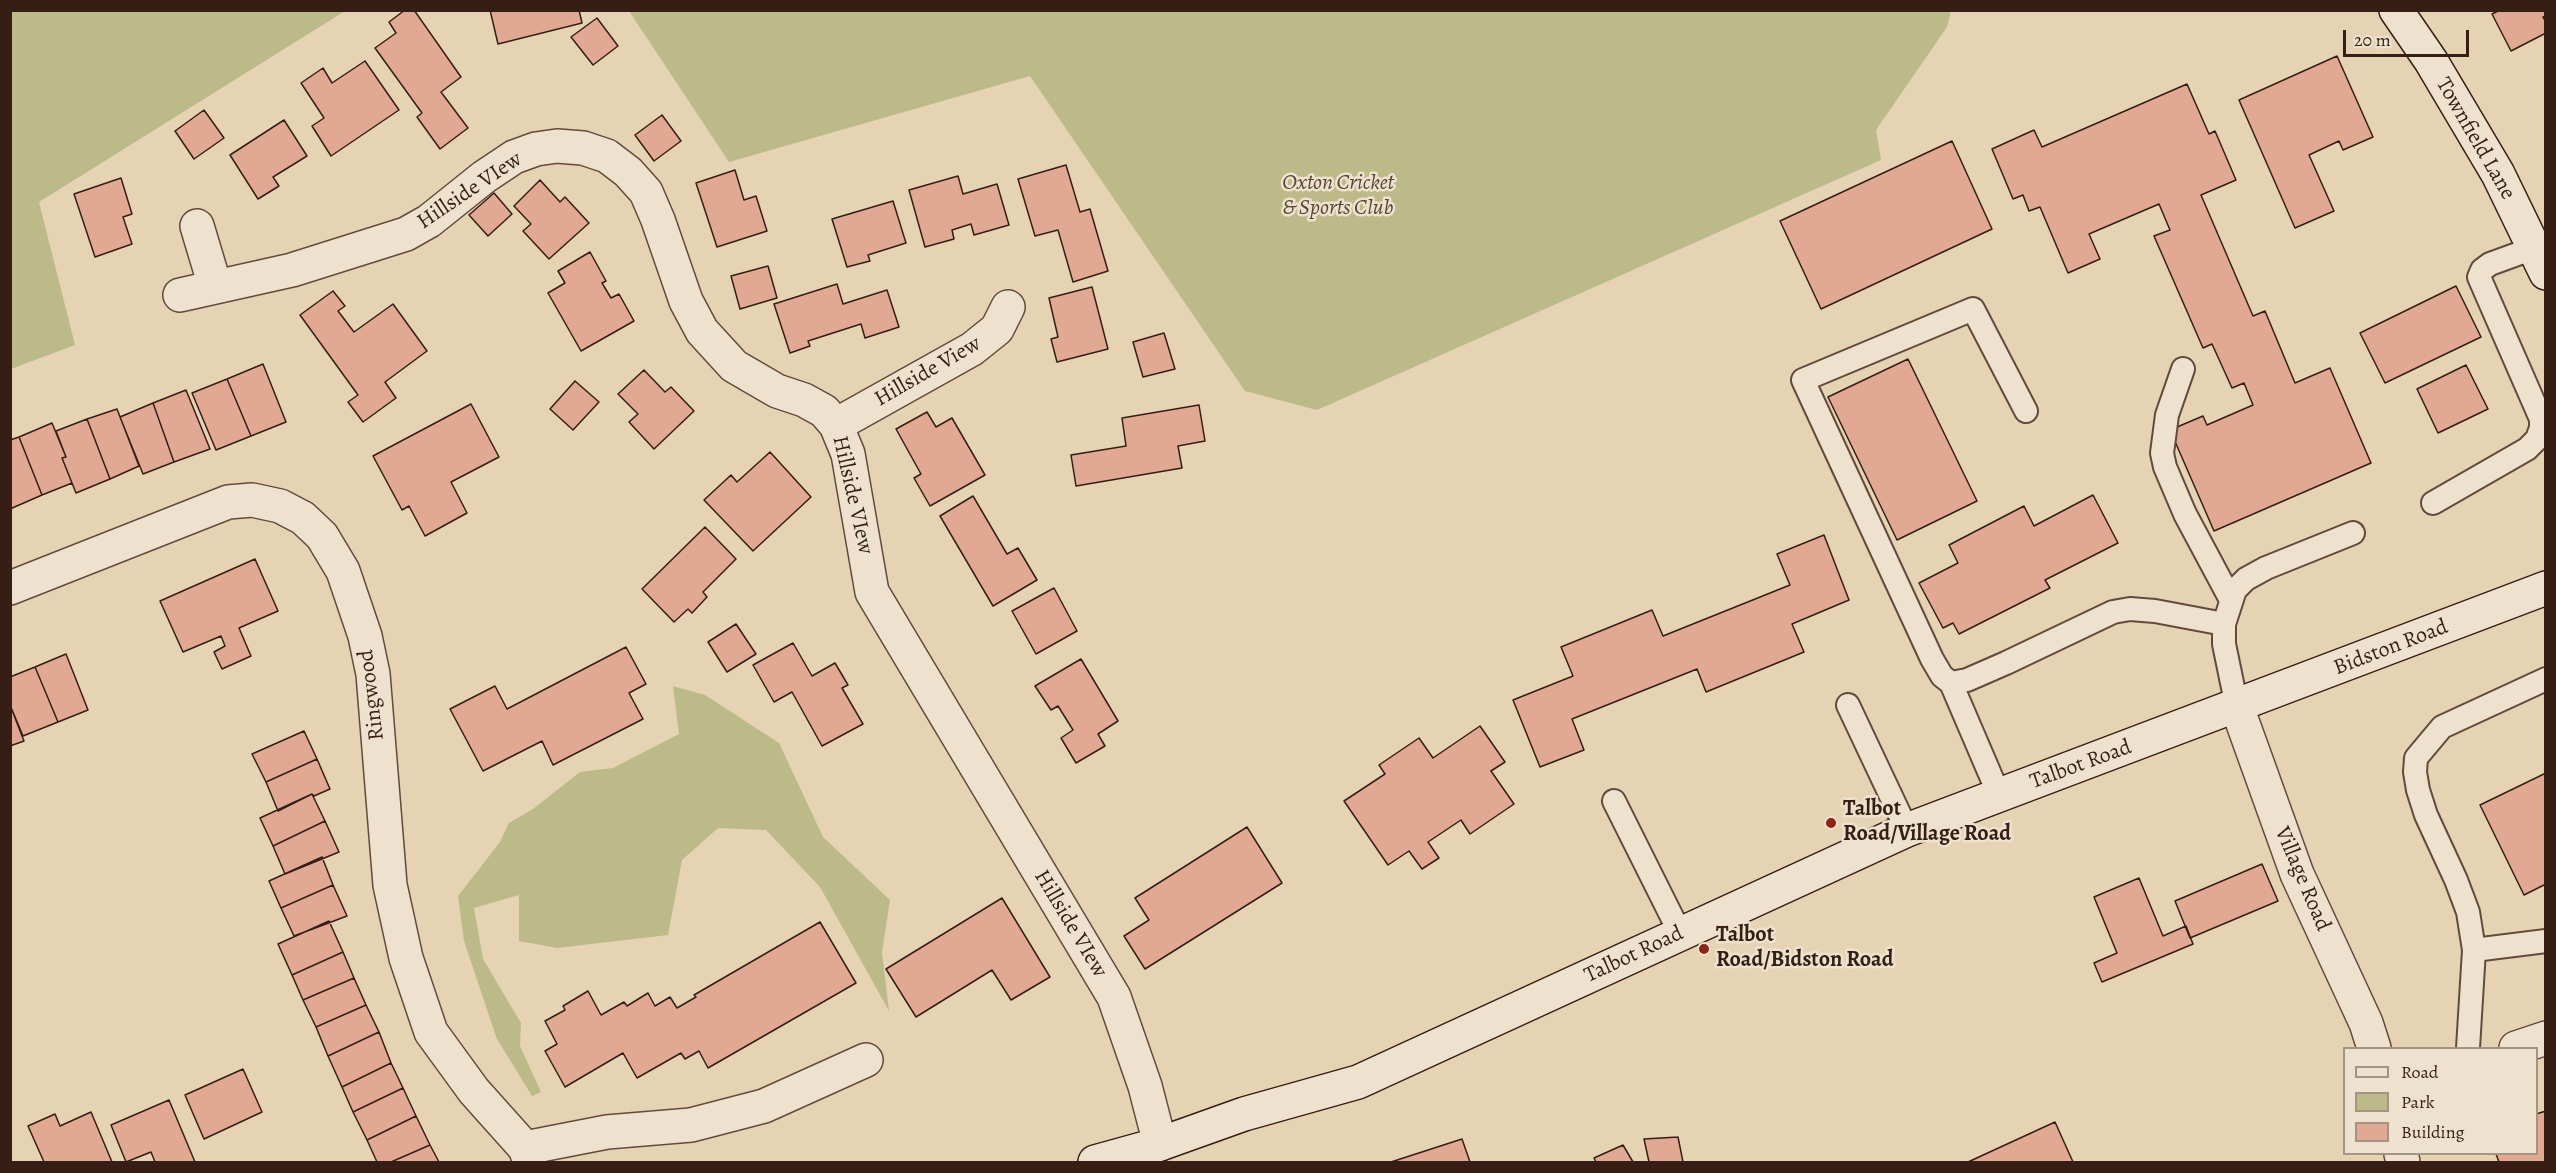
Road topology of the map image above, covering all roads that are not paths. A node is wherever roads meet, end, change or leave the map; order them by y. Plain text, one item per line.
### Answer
1 (2396, 10) edge
2 (197, 226) dead end
3 (2540, 260) edge
4 (215, 286) junction
5 (180, 295) dead end
6 (1008, 308) dead end
7 (2183, 369) dead end
8 (2026, 411) dead end
9 (836, 425) junction
10 (2433, 503) dead end
11 (2353, 533) dead end
12 (10, 588) edge
13 (2546, 588) edge
14 (2231, 600) junction
15 (2224, 624) junction
16 (2546, 679) edge
17 (1951, 683) junction
18 (1848, 705) dead end
19 (2237, 707) junction
20 (1999, 795) junction
21 (1614, 801) dead end
22 (1907, 830) junction
23 (1680, 933) junction
24 (2546, 941) edge
25 (2474, 950) junction
26 (2546, 1038) edge
27 (2374, 1047) edge
28 (2468, 1047) edge
29 (2519, 1047) edge
30 (866, 1060) dead end
31 (1160, 1144) junction
32 (527, 1155) edge
33 (1095, 1162) edge

1 - 3 street, Townfield Lane
2 - 4 street
3 - 10 lane
4 - 5 street, Hillside VIew
4 - 9 street, Hillside VIew
6 - 9 street, Hillside View
7 - 14 lane
8 - 17 lane
9 - 31 street, Hillside VIew
11 - 14 lane
12 - 32 street, Ringwood
13 - 19 street, Bidston Road
14 - 15 lane
15 - 17 lane
15 - 19 lane
16 - 25 lane
17 - 20 lane
18 - 22 lane
19 - 20 street, Talbot Road
19 - 27 street, Village Road
20 - 22 street, Talbot Road
21 - 23 lane
22 - 23 street, Talbot Road
23 - 31 street, Talbot Road
24 - 25 lane
25 - 28 lane
26 - 29 street
30 - 32 street
31 - 33 street, Talbot Road

